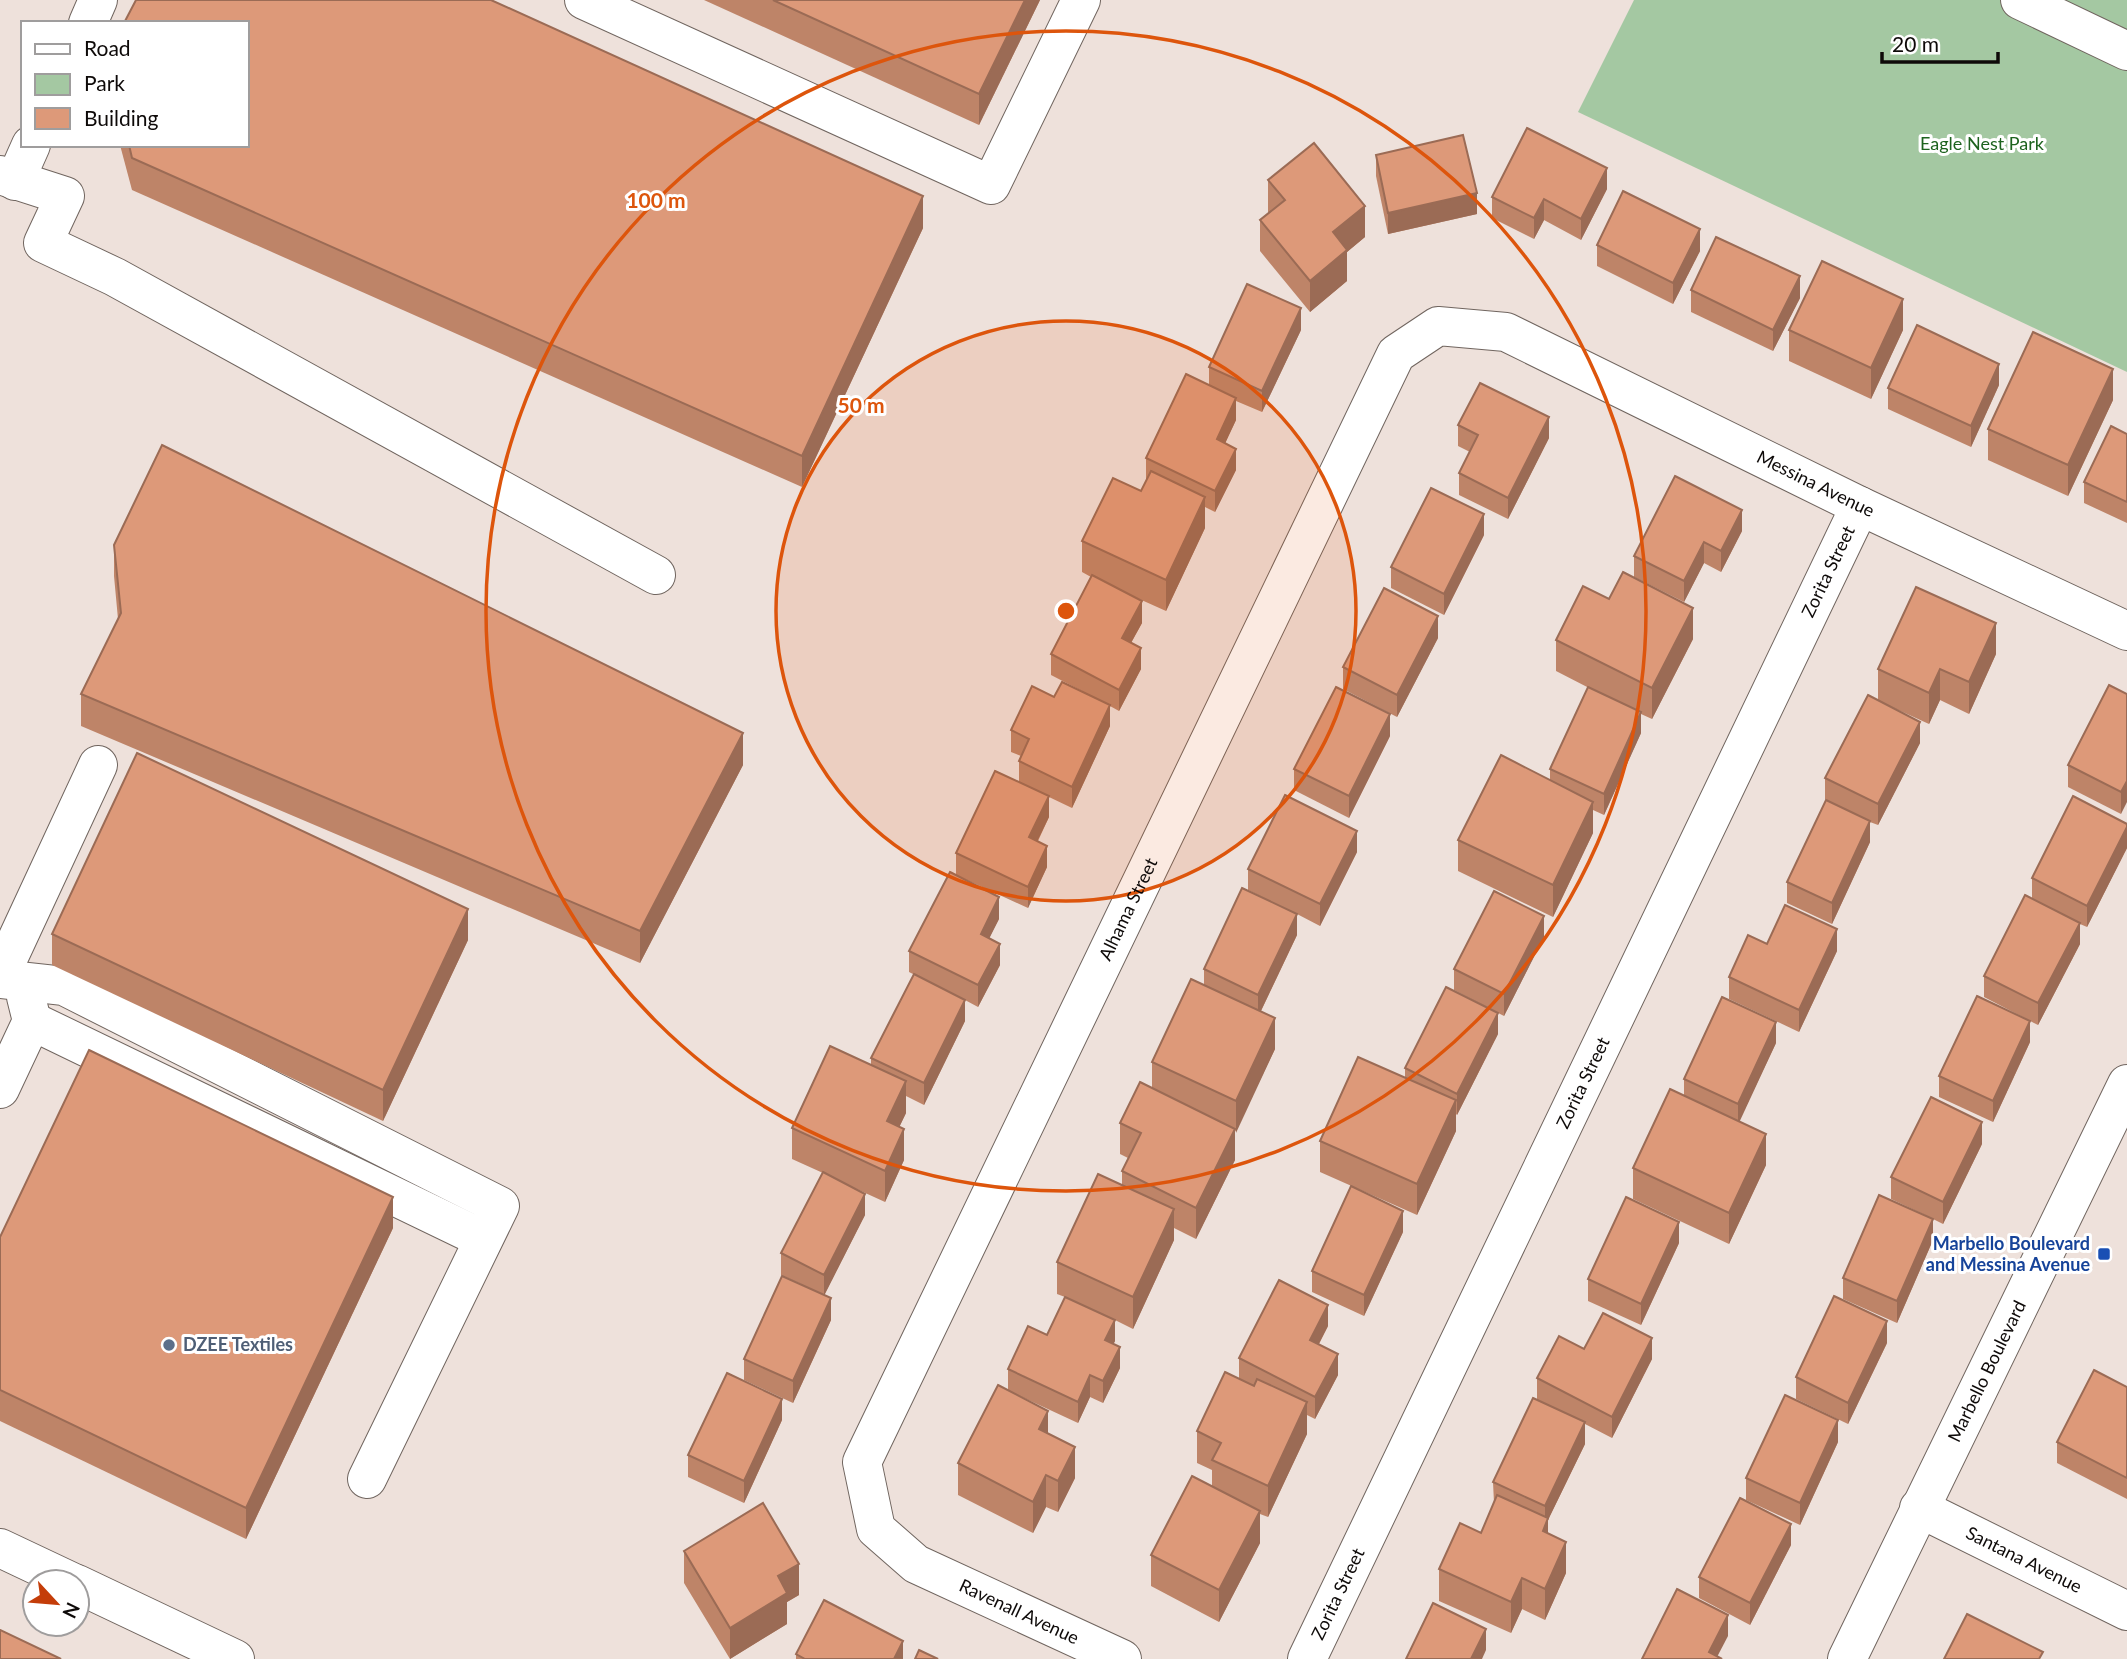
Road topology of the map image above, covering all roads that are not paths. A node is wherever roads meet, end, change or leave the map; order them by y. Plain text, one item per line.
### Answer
1 (98, 0) edge
2 (584, 0) edge
3 (1081, 0) edge
4 (2020, 0) edge
5 (89, 21) edge
6 (2127, 51) edge
7 (30, 147) edge
8 (8, 178) edge
9 (1506, 332) joint
10 (1860, 506) junction
11 (656, 575) dead end
12 (2127, 631) edge
13 (98, 765) dead end
14 (7, 979) edge
15 (32, 1021) junction
16 (2127, 1084) edge
17 (0, 1089) edge
18 (484, 1239) junction
19 (368, 1479) dead end
20 (1919, 1508) junction
21 (0, 1548) edge
22 (916, 1564) joint
23 (42, 1568) edge
24 (91, 1591) edge
25 (2127, 1611) edge
26 (235, 1659) edge
27 (1122, 1659) edge
28 (1307, 1659) edge
29 (1847, 1659) edge

1 - 5 street
2 - 3 street
4 - 6 street
7 - 8 street
8 - 11 street
9 - 10 street, Messina Avenue
9 - 22 street, Alhama Street
10 - 12 street, Messina Avenue
10 - 28 street, Zorita Street
13 - 14 street
14 - 15 street
14 - 18 street
15 - 17 street
15 - 18 street
16 - 20 street, Marbello Boulevard
18 - 19 street
20 - 25 street, Santana Avenue
20 - 29 street, Marbello Boulevard
21 - 23 street
22 - 27 street, Ravenall Avenue
24 - 26 street

